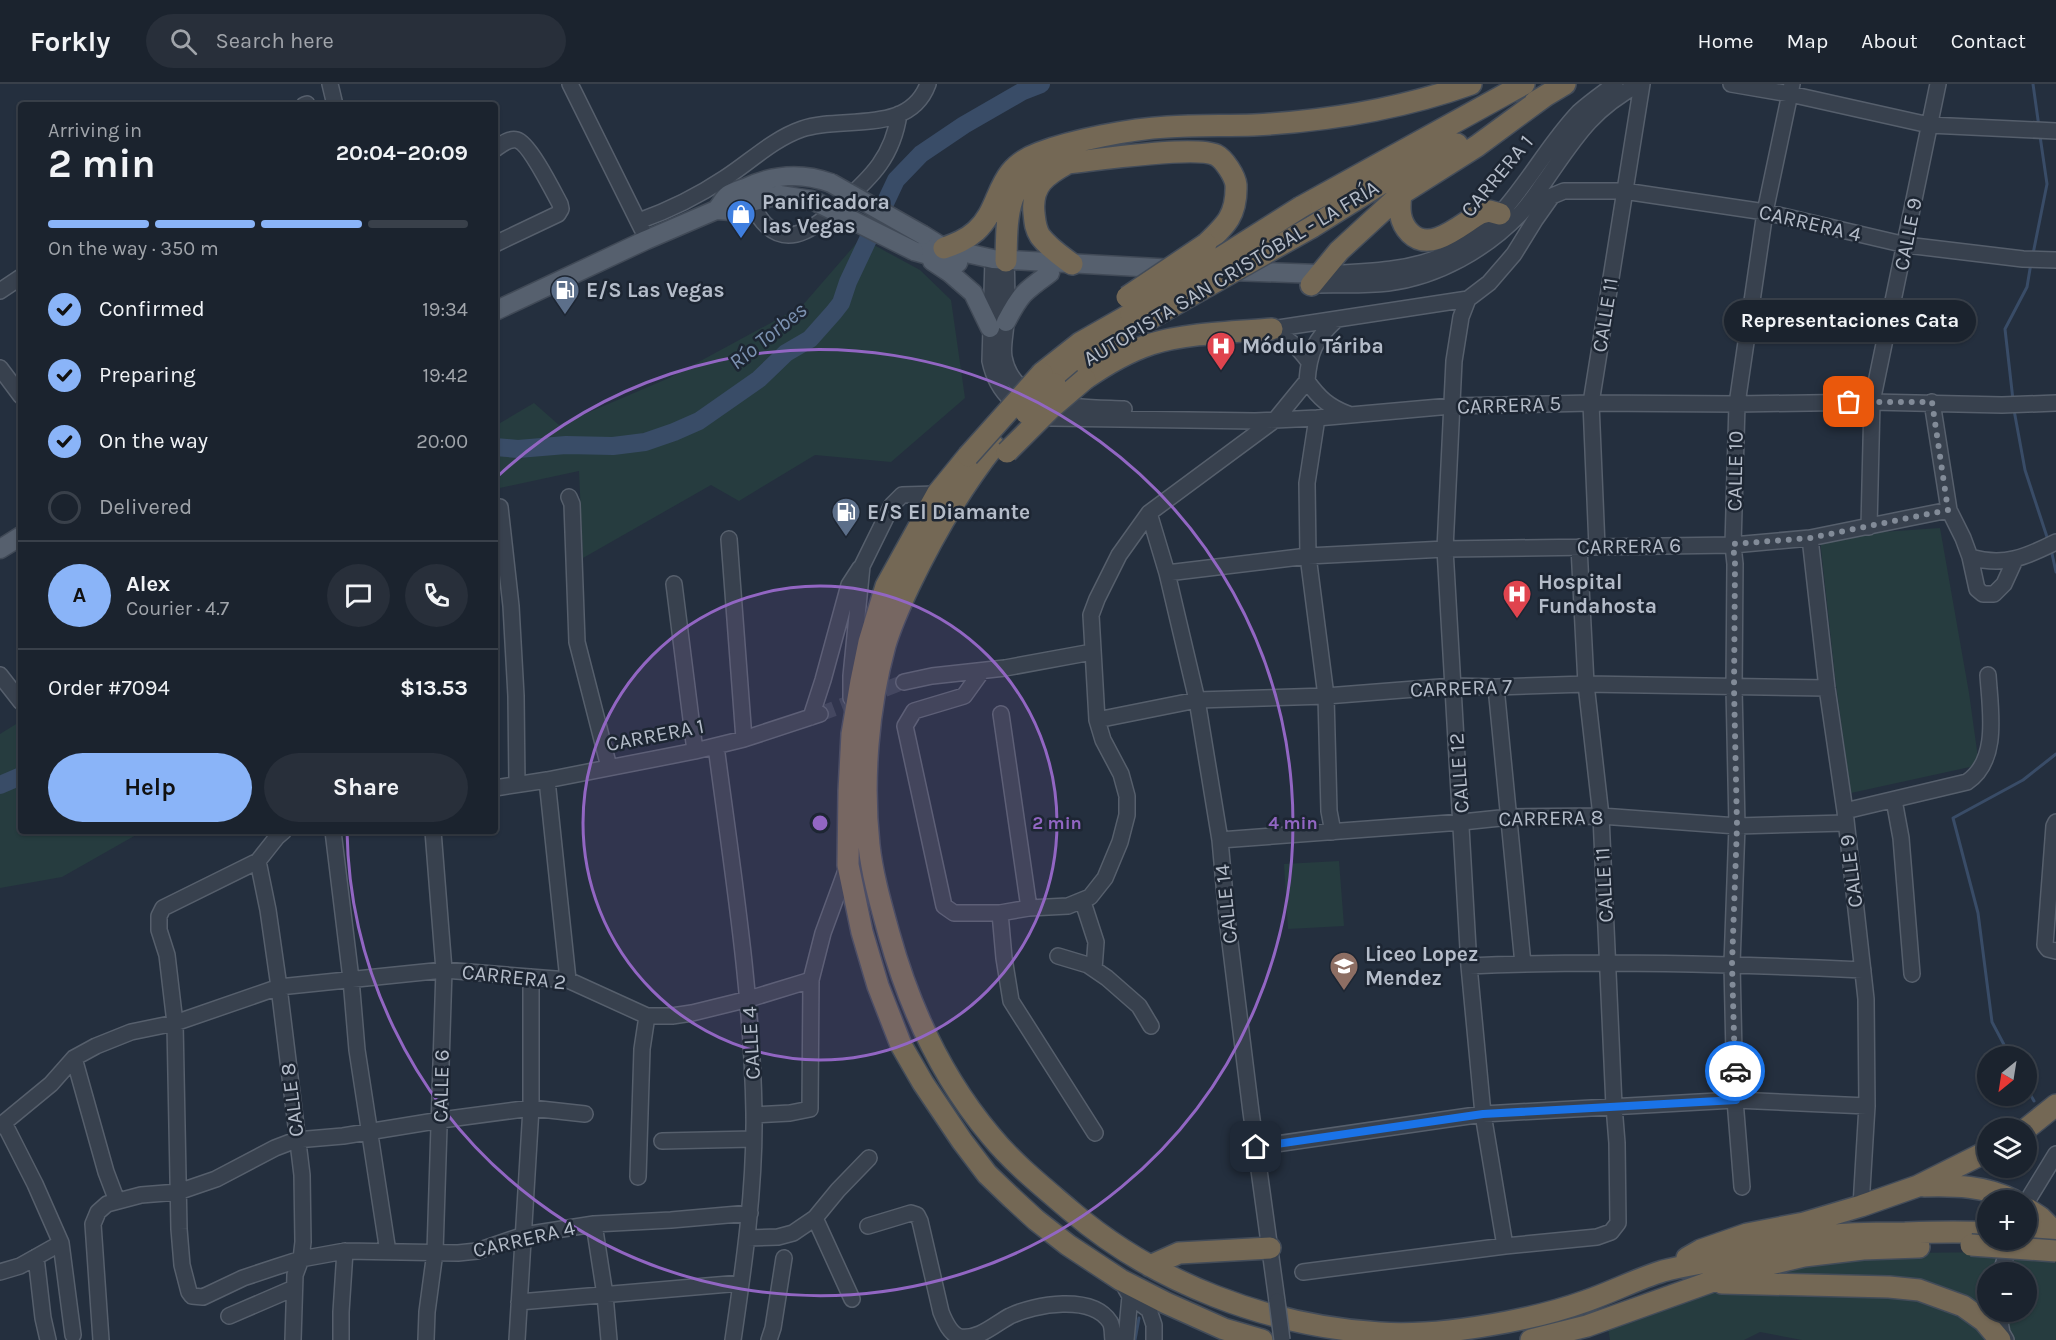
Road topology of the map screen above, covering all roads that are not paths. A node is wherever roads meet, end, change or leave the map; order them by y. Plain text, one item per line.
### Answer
1 (330, 84) edge
2 (570, 84) edge
3 (928, 84) edge
4 (1471, 84) edge
5 (1524, 84) edge
6 (1565, 84) edge
7 (1615, 84) edge
8 (1641, 84) edge
9 (1731, 84) edge
10 (1938, 84) edge
11 (1791, 89) edge
12 (1545, 96) junction
13 (336, 102) edge
14 (899, 114) junction
15 (1929, 125) junction
16 (2051, 130) edge
17 (498, 146) edge
18 (1068, 163) junction
19 (1000, 190) junction
20 (1624, 191) junction
21 (1401, 194) junction
22 (751, 202) junction
23 (716, 210) junction
24 (1765, 212) junction
25 (1500, 214) junction
26 (639, 221) junction
27 (498, 237) edge
28 (646, 240) junction
29 (1906, 245) junction
30 (944, 248) junction
31 (918, 253) junction
32 (2056, 260) edge
33 (1072, 264) junction
34 (1000, 265) junction
35 (1050, 273) junction
36 (18, 279) edge
37 (1315, 280) junction
38 (0, 291) edge
39 (1468, 299) junction
40 (498, 310) edge
41 (1132, 312) junction
42 (1336, 320) junction
43 (998, 325) junction
44 (1272, 329) junction
45 (1309, 362) junction
46 (0, 368) edge
47 (1048, 378) junction
48 (1307, 381) junction
49 (18, 392) edge
50 (1872, 402) junction
51 (1932, 402) junction
52 (1591, 403) junction
53 (2056, 403) edge
54 (1737, 404) junction
55 (1452, 406) junction
56 (1349, 415) junction
57 (1317, 418) junction
58 (1276, 419) junction
59 (1001, 449) junction
60 (569, 497) dead end
61 (945, 498) junction
62 (500, 507) dead end
63 (1948, 510) junction
64 (1149, 513) junction
65 (1869, 527) junction
66 (18, 538) edge
67 (1810, 538) junction
68 (729, 539) dead end
69 (1733, 544) junction
70 (2051, 545) edge
71 (1579, 547) junction
72 (1597, 547) junction
73 (0, 549) edge
74 (1445, 549) junction
75 (1308, 556) junction
76 (1970, 557) junction
77 (2015, 560) junction
78 (862, 566) junction
79 (1167, 573) junction
80 (674, 584) dead end
81 (1092, 652) junction
82 (982, 671) junction
83 (0, 675) edge
84 (1988, 675) dead end
85 (904, 682) tunnel mouth
86 (1586, 684) junction
87 (1453, 686) junction
88 (1496, 687) junction
89 (1734, 688) junction
90 (1827, 688) junction
91 (1326, 696) junction
92 (18, 698) edge
93 (1197, 700) junction
94 (1001, 714) dead end
95 (1097, 720) junction
96 (852, 734) junction
97 (744, 739) junction
98 (716, 746) junction
99 (695, 751) junction
100 (609, 767) junction
101 (547, 780) junction
102 (517, 784) junction
103 (498, 787) edge
104 (1894, 800) junction
105 (1601, 816) junction
106 (1510, 817) junction
107 (1845, 817) junction
108 (1462, 822) junction
109 (2056, 822) edge
110 (1737, 826) junction
111 (1333, 832) junction
112 (280, 834) edge
113 (333, 834) edge
114 (433, 834) edge
115 (1220, 840) junction
116 (258, 861) junction
117 (848, 865) junction
118 (1083, 902) junction
119 (1029, 908) junction
120 (1000, 913) junction
121 (2056, 951) edge
122 (1059, 956) dead end
123 (1608, 963) junction
124 (1523, 964) junction
125 (1732, 964) junction
126 (1469, 966) junction
127 (1094, 969) junction
128 (444, 970) junction
129 (1863, 970) junction
130 (1912, 974) dead end
131 (531, 977) junction
132 (351, 979) junction
133 (568, 980) junction
134 (811, 980) junction
135 (279, 987) junction
136 (749, 999) junction
137 (647, 1016) junction
138 (175, 1023) junction
139 (1151, 1026) dead end
140 (74, 1058) junction
141 (1736, 1100) junction
142 (2056, 1105) edge
143 (1614, 1106) junction
144 (1867, 1106) junction
145 (531, 1108) junction
146 (585, 1113) dead end
147 (1483, 1114) junction
148 (754, 1115) junction
149 (441, 1120) junction
150 (2037, 1120) edge
151 (2, 1124) edge
152 (369, 1133) junction
153 (1095, 1133) dead end
154 (753, 1139) junction
155 (296, 1140) junction
156 (662, 1141) dead end
157 (1256, 1147) junction
158 (2056, 1154) edge
159 (1977, 1156) edge
160 (869, 1158) dead end
161 (638, 1177) dead end
162 (1918, 1186) junction
163 (1742, 1187) dead end
164 (1988, 1190) edge
165 (2034, 1190) edge
166 (178, 1192) junction
167 (117, 1201) junction
168 (1861, 1206) junction
169 (750, 1213) junction
170 (2037, 1217) edge
171 (815, 1218) junction
172 (594, 1224) junction
173 (868, 1226) dead end
174 (2055, 1233) edge
175 (524, 1235) junction
176 (2037, 1235) edge
177 (1976, 1237) edge
178 (747, 1238) junction
179 (61, 1243) junction
180 (1505, 1246) junction
181 (1270, 1248) junction
182 (345, 1251) junction
183 (2056, 1251) edge
184 (388, 1252) junction
185 (435, 1252) junction
186 (36, 1257) junction
187 (784, 1258) dead end
188 (301, 1259) junction
189 (1150, 1266) junction
190 (0, 1272) edge
191 (1303, 1272) dead end
192 (1661, 1272) junction
193 (1709, 1282) junction
194 (741, 1283) junction
195 (294, 1288) junction
196 (1126, 1288) junction
197 (605, 1295) junction
198 (852, 1299) dead end
199 (519, 1302) junction
200 (229, 1316) dead end
201 (2000, 1322) edge
202 (73, 1335) dead end
203 (48, 1340) edge
204 (100, 1340) edge
205 (293, 1340) edge
206 (341, 1340) edge
207 (426, 1340) edge
208 (517, 1340) edge
209 (609, 1340) edge
210 (733, 1340) edge
211 (769, 1340) edge
212 (1113, 1340) edge
213 (1126, 1340) edge
214 (1154, 1340) edge
215 (1262, 1340) edge
216 (1282, 1340) edge
217 (1531, 1340) edge
218 (2000, 1340) edge
219 (2006, 1340) edge

1 - 13 street
2 - 26 street
3 - 14 street
4 - 19 highway
5 - 41 highway, AUTOPISTA SAN CRISTÓBAL - LA FRÍA, bridge
6 - 12 highway, AUTOPISTA SAN CRISTÓBAL - LA FRÍA
7 - 25 street, CARRERA 1
8 - 20 street, CALLE 11
8 - 37 street, CARRERA 1
9 - 11 street
10 - 15 street, CALLE 9
11 - 15 street
11 - 24 street, CALLE 10
12 - 21 highway
12 - 41 highway, AUTOPISTA SAN CRISTÓBAL - LA FRÍA, bridge
14 - 22 street
14 - 26 street
15 - 16 street
15 - 29 street, CALLE 9
17 - 27 street
18 - 33 highway
18 - 34 highway
18 - 41 highway, bridge
19 - 30 highway
19 - 34 highway
20 - 24 street, CARRERA 4
20 - 39 street, CARRERA 4
20 - 52 street, CALLE 11
21 - 25 highway
21 - 37 highway
22 - 23 main road
22 - 31 main road, bridge
23 - 28 main road
23 - 30 main road, bridge
24 - 29 street, CARRERA 4
24 - 54 street, CALLE 10
25 - 37 street, CARRERA 1
26 - 28 street
28 - 40 main road
29 - 32 street, CARRERA 4
29 - 50 street, CALLE 9
30 - 34 main road
31 - 34 main road
31 - 43 main road
33 - 34 main road, CARRERA 1
33 - 37 main road, CARRERA 1
34 - 35 main road
34 - 43 street, CARRERA 5
35 - 37 main road
35 - 43 main road
36 - 38 street
39 - 42 street
39 - 55 street, CALLE 12
41 - 47 highway, AUTOPISTA SAN CRISTÓBAL - LA FRÍA
41 - 47 highway, AUTOPISTA SAN CRISTÓBAL - LA FRÍA
42 - 44 street
42 - 45 street
43 - 58 street, CARRERA 5
44 - 45 street
44 - 59 highway, bridge
45 - 48 street
46 - 49 street
47 - 59 highway, AUTOPISTA SAN CRISTÓBAL - LA FRÍA, bridge
47 - 61 highway, AUTOPISTA SAN CRISTÓBAL - LA FRÍA, bridge
48 - 56 street
48 - 58 street
50 - 51 street, CARRERA 5
50 - 54 street, CARRERA 5
50 - 65 street, CALLE 9
51 - 53 street, CARRERA 5
51 - 63 street
52 - 54 street, CARRERA 5
52 - 55 street, CARRERA 5
52 - 72 street, CALLE 11
54 - 69 street, CALLE 10
55 - 56 street, CARRERA 5
55 - 74 street, CALLE 12
56 - 57 street, CARRERA 5
57 - 58 street, CARRERA 5
57 - 75 street
58 - 64 street
59 - 61 highway, AUTOPISTA SAN CRISTÓBAL - LA FRÍA
60 - 100 street
61 - 78 street
61 - 96 highway, AUTOPISTA SAN CRISTÓBAL - LA FRÍA
61 - 189 highway, AUTOPISTA SAN CRISTÓBAL - LA FRÍA
62 - 102 street
63 - 65 street, CARRERA 6
63 - 76 street
64 - 79 street, CALLE 14
64 - 81 street
65 - 67 street, CARRERA 6
66 - 73 main road
67 - 69 street, CARRERA 6
67 - 90 street, CALLE 9
68 - 97 street
69 - 72 street, CARRERA 6
69 - 89 street, CALLE 10
70 - 77 street
71 - 72 street, CARRERA 6
71 - 74 street, CARRERA 6
71 - 86 street, CALLE 11
74 - 75 street, CARRERA 6
74 - 87 street, CALLE 12
75 - 79 street, CARRERA 6
75 - 91 street
76 - 77 street
76 - 77 street
78 - 96 street
78 - 97 street, CARRERA 1
79 - 93 street, CALLE 14
80 - 99 street
81 - 82 street
81 - 95 street
82 - 85 street
82 - 120 street
83 - 92 street
84 - 104 street, CARRERA 8
86 - 88 street, CARRERA 7
86 - 89 street, CARRERA 7
86 - 105 street, CALLE 11
87 - 88 street, CARRERA 7
87 - 91 street, CARRERA 7
87 - 108 street, CALLE 12
88 - 106 street
89 - 90 street, CARRERA 7
89 - 110 street, CALLE 10
90 - 107 street, CALLE 9
91 - 93 street, CARRERA 7
91 - 111 street
93 - 95 street, CARRERA 7
93 - 115 street, CALLE 14
94 - 119 street
95 - 118 street
96 - 117 highway, AUTOPISTA SAN CRISTÓBAL - LA FRÍA
97 - 98 street, CARRERA 1
98 - 99 street, CARRERA 1
98 - 136 street, CALLE 4
99 - 100 street, CARRERA 1
100 - 101 street, CARRERA 1
101 - 102 street, CARRERA 1
101 - 133 street
102 - 103 street, CARRERA 1
104 - 107 street, CARRERA 8
104 - 130 street
105 - 106 street, CARRERA 8
105 - 110 street, CARRERA 8
105 - 123 street, CALLE 11
106 - 108 street, CARRERA 8
106 - 124 street
107 - 110 street, CARRERA 8
107 - 129 street, CALLE 9
108 - 111 street, CARRERA 8
108 - 126 street, CALLE 12
109 - 121 street
110 - 125 street, CALLE 10
111 - 115 street, CARRERA 8
112 - 116 street
113 - 132 street
114 - 128 street, CALLE 6
115 - 157 street, CALLE 14
116 - 135 street, CALLE 8
116 - 138 street
117 - 134 street
117 - 196 highway, AUTOPISTA SAN CRISTÓBAL - LA FRÍA
118 - 119 street
118 - 127 street
119 - 120 street
120 - 153 street
122 - 127 street
123 - 124 street
123 - 125 street
123 - 143 street, CALLE 11
124 - 126 street
125 - 129 street
125 - 141 street, CALLE 10
126 - 147 street, CALLE 12
127 - 139 street
128 - 131 street, CARRERA 2
128 - 132 street, CARRERA 2
128 - 149 street, CALLE 6
129 - 144 street, CALLE 9
131 - 133 street, CARRERA 2
131 - 145 street
132 - 135 street, CARRERA 2
132 - 152 street
133 - 137 street, CARRERA 2
134 - 136 street, CARRERA 2
134 - 148 street
135 - 138 street, CARRERA 2
135 - 155 street, CALLE 8
136 - 137 street, CARRERA 2
136 - 148 street, CALLE 4
137 - 161 street
138 - 140 street, CARRERA 2
138 - 166 street
140 - 151 street
140 - 167 street
141 - 143 street
141 - 144 street
141 - 163 street, CALLE 10
142 - 150 highway
143 - 147 street
143 - 180 street, CALLE 11
144 - 168 street, CALLE 9
145 - 146 street
145 - 149 street
145 - 175 street
147 - 157 street
147 - 180 street, CALLE 12
148 - 154 street, CALLE 4
149 - 152 street
149 - 185 street, CALLE 6
151 - 179 street
152 - 155 street
152 - 184 street
154 - 156 street
154 - 169 street, CALLE 4
155 - 166 street
155 - 188 street, CALLE 8
157 - 181 street, CALLE 14
158 - 165 street
159 - 162 highway
160 - 171 street
162 - 164 highway
162 - 168 highway
166 - 167 street
166 - 188 street, CARRERA 4
167 - 204 street
168 - 192 highway
169 - 172 street, CARRERA 4
169 - 178 street, CALLE 4
170 - 174 highway
171 - 178 street
171 - 198 street
172 - 175 street, CARRERA 4
172 - 197 street
173 - 212 street
174 - 176 highway
175 - 185 street, CARRERA 4
175 - 199 street
177 - 183 highway, AUTOPISTA SAN CRISTÓBAL - LA FRÍA, bridge
177 - 192 highway, AUTOPISTA SAN CRISTÓBAL - LA FRÍA
177 - 193 highway, AUTOPISTA SAN CRISTÓBAL - LA FRÍA
178 - 194 street, CALLE 4
179 - 186 street
179 - 202 street
180 - 191 street
181 - 189 highway
181 - 216 street, CALLE 14, bridge
182 - 184 street, CARRERA 4
182 - 188 street, CARRERA 4
182 - 206 street
184 - 185 street, CARRERA 4
185 - 207 street, CALLE 6
186 - 190 street
186 - 203 street
187 - 211 street
188 - 195 street, CALLE 8
189 - 192 highway, AUTOPISTA SAN CRISTÓBAL - LA FRÍA
193 - 217 highway, AUTOPISTA SAN CRISTÓBAL - LA FRÍA
193 - 218 highway
194 - 197 street
194 - 210 street, CALLE 4
195 - 200 street
195 - 205 street, CALLE 8
196 - 213 street
196 - 214 street
196 - 215 highway, AUTOPISTA SAN CRISTÓBAL - LA FRÍA
197 - 199 street
197 - 209 street
199 - 208 street
201 - 219 street

